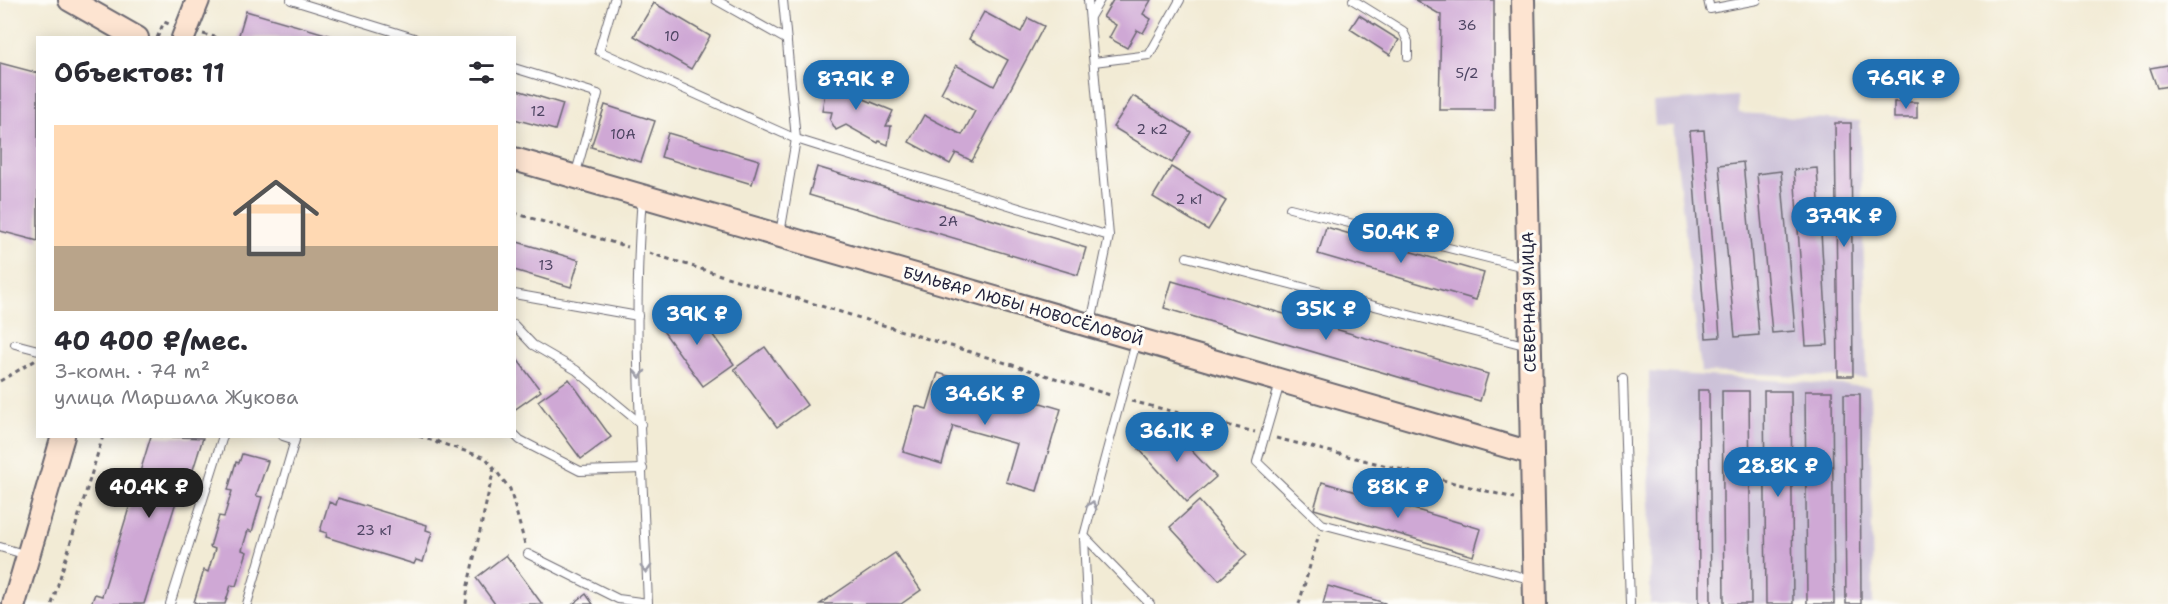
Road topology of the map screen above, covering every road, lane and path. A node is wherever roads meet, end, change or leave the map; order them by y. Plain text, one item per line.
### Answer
1 (70, 0) edge
2 (198, 0) edge
3 (291, 0) edge
4 (614, 0) edge
5 (716, 0) edge
6 (783, 0) edge
7 (1088, 0) edge
8 (1100, 0) edge
9 (1180, 0) edge
10 (1353, 0) edge
11 (1523, 0) edge
12 (1708, 0) edge
13 (1757, 0) edge
14 (1090, 16) junction
15 (164, 22) dead end
16 (133, 36) edge
17 (158, 36) edge
18 (184, 36) edge
19 (408, 36) edge
20 (787, 40) junction
21 (1408, 57) dead end
22 (1094, 62) junction
23 (516, 69) edge
24 (796, 139) junction
25 (516, 160) edge
26 (575, 177) junction
27 (642, 196) junction
28 (1290, 208) dead end
29 (516, 214) edge
30 (780, 236) junction
31 (1109, 236) junction
32 (638, 250) junction
33 (1187, 257) dead end
34 (1528, 268) junction
35 (516, 294) edge
36 (638, 315) junction
37 (1090, 326) junction
38 (516, 328) edge
39 (1137, 339) junction
40 (15, 344) dead end
41 (1530, 347) junction
42 (36, 349) edge
43 (36, 360) edge
44 (1623, 379) dead end
45 (0, 381) edge
46 (1281, 381) junction
47 (1121, 398) junction
48 (641, 424) junction
49 (1265, 435) junction
50 (516, 436) edge
51 (62, 438) edge
52 (102, 438) edge
53 (222, 438) edge
54 (289, 438) edge
55 (422, 438) edge
56 (440, 438) edge
57 (436, 444) junction
58 (1531, 453) junction
59 (494, 468) junction
60 (643, 469) junction
61 (1533, 503) junction
62 (1322, 524) junction
63 (1084, 536) junction
64 (0, 547) edge
65 (528, 554) joint
66 (28, 555) junction
67 (1534, 580) junction
68 (14, 604) edge
69 (52, 604) edge
70 (170, 604) edge
71 (247, 604) edge
72 (466, 604) edge
73 (648, 604) edge
74 (1087, 604) edge
75 (1150, 604) edge
76 (1299, 604) edge
77 (1535, 604) edge
78 (1630, 604) edge

1 - 16 street
2 - 18 street
3 - 19 lane
4 - 24 lane
5 - 20 lane
6 - 20 lane
7 - 14 lane
8 - 14 lane
9 - 22 lane
10 - 21 lane
11 - 34 street, СЕВЕРНАЯ УЛИЦА
12 - 13 lane
14 - 22 lane
15 - 17 path
20 - 24 lane
22 - 31 lane
23 - 26 lane
24 - 30 lane
24 - 31 lane
25 - 26 street, БУЛЬВАР ЛЮБЫ НОВОСЁЛОВОЙ
26 - 27 street, БУЛЬВАР ЛЮБЫ НОВОСЁЛОВОЙ
27 - 30 street, БУЛЬВАР ЛЮБЫ НОВОСЁЛОВОЙ
27 - 32 lane
28 - 34 lane
29 - 32 path
30 - 37 street, БУЛЬВАР ЛЮБЫ НОВОСЁЛОВОЙ
31 - 37 lane
32 - 36 lane
32 - 47 path
33 - 41 lane
34 - 41 street, СЕВЕРНАЯ УЛИЦА
35 - 36 lane
36 -> 48 lane
37 - 39 street, БУЛЬВАР ЛЮБЫ НОВОСЁЛОВОЙ
38 - 48 lane
39 - 46 street, БУЛЬВАР ЛЮБЫ НОВОСЁЛОВОЙ
39 - 47 lane
40 - 42 lane
41 - 58 street, СЕВЕРНАЯ УЛИЦА
43 - 45 path
44 - 78 lane
46 - 49 lane
46 - 58 street, БУЛЬВАР ЛЮБЫ НОВОСЁЛОВОЙ
47 - 49 path
63 -> 47 lane
48 - 60 lane
49 - 61 path
49 - 62 lane
50 - 60 lane
51 - 66 street
52 - 69 path
53 - 70 lane
54 - 71 lane
55 - 57 path
56 - 57 path
57 - 59 path
58 - 61 street, СЕВЕРНАЯ УЛИЦА
59 - 65 path
59 - 72 path
60 -> 73 lane
61 - 67 street, СЕВЕРНАЯ УЛИЦА
62 - 67 lane
62 - 76 path
63 - 74 lane
63 - 75 lane
64 - 66 lane
65 - 73 lane
66 - 68 street
67 - 77 street, СЕВЕРНАЯ УЛИЦА

